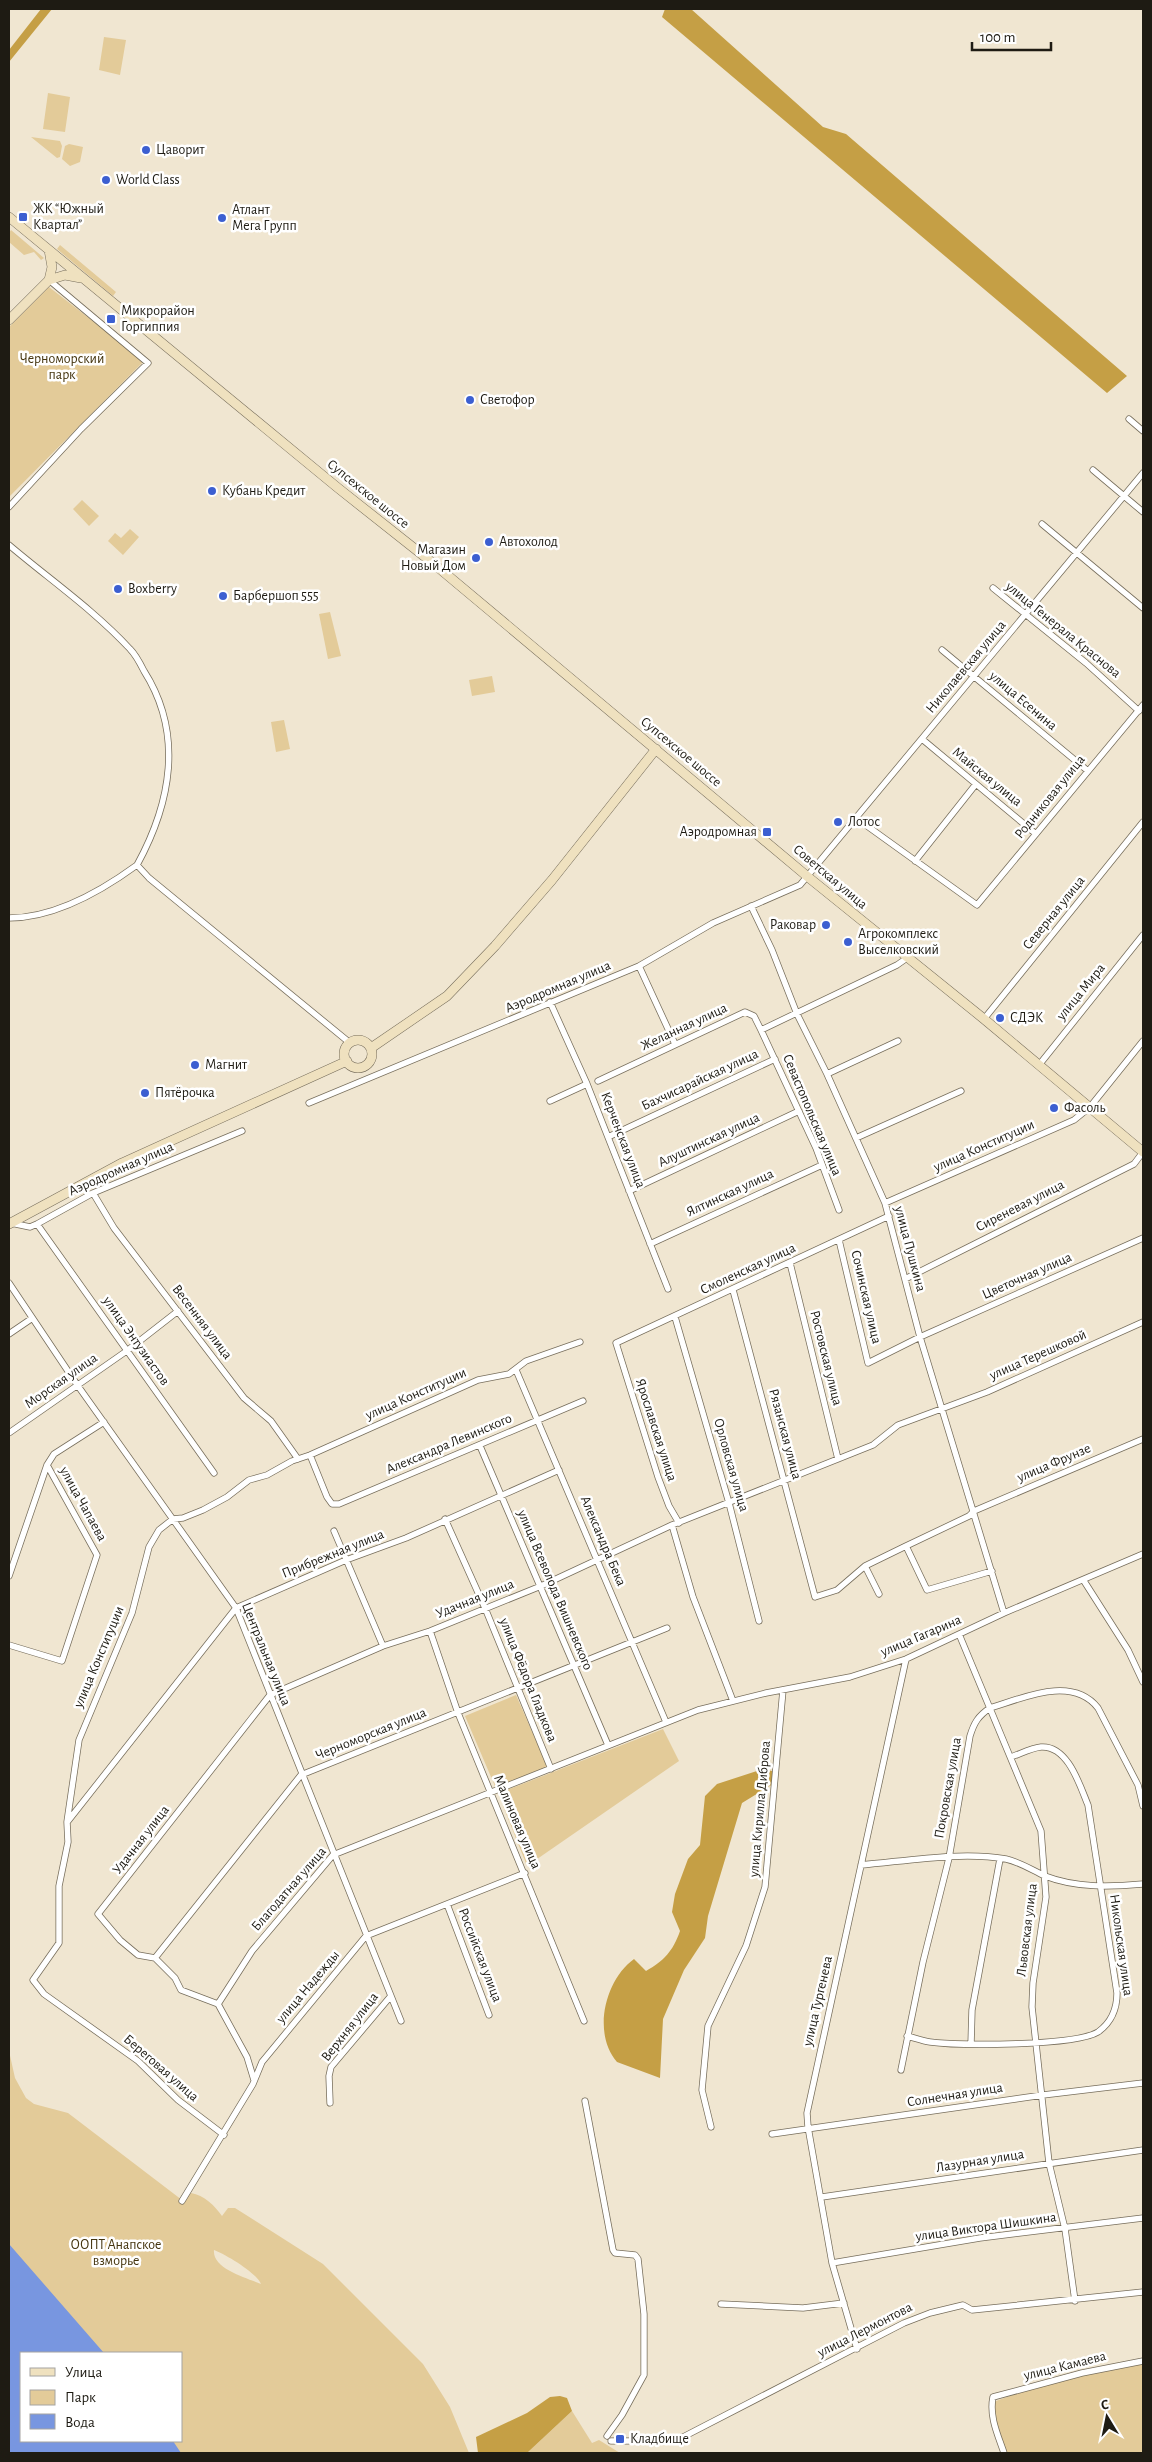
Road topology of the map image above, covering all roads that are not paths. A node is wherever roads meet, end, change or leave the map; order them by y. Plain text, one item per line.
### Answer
1 (9, 217) edge
2 (49, 250) junction
3 (83, 278) junction
4 (50, 280) junction
5 (9, 320) edge
6 (1129, 419) dead end
7 (1143, 431) edge
8 (1092, 470) dead end
9 (1143, 473) edge
10 (1124, 496) junction
11 (9, 507) edge
12 (1143, 512) edge
13 (1042, 524) dead end
14 (9, 545) edge
15 (1077, 552) junction
16 (993, 588) dead end
17 (1143, 608) edge
18 (1025, 614) junction
19 (942, 650) dead end
20 (974, 677) junction
21 (1141, 708) edge
22 (922, 739) junction
23 (656, 749) junction
24 (1088, 771) junction
25 (976, 784) junction
26 (856, 818) junction
27 (1143, 822) edge
28 (755, 832) joint
29 (1036, 834) junction
30 (915, 861) junction
31 (137, 865) junction
32 (808, 877) junction
33 (752, 906) junction
34 (9, 918) edge
35 (1143, 935) edge
36 (907, 958) junction
37 (640, 966) junction
38 (550, 1002) junction
39 (796, 1014) junction
40 (984, 1019) junction
41 (761, 1030) junction
42 (898, 1041) dead end
43 (1143, 1041) edge
44 (350, 1043) junction
45 (675, 1044) junction
46 (371, 1048) junction
47 (775, 1059) junction
48 (346, 1061) junction
49 (1039, 1065) junction
50 (827, 1074) junction
51 (598, 1081) dead end
52 (587, 1084) junction
53 (961, 1091) dead end
54 (550, 1101) dead end
55 (309, 1103) dead end
56 (1090, 1107) junction
57 (799, 1111) junction
58 (242, 1131) dead end
59 (608, 1137) junction
60 (856, 1138) junction
61 (1143, 1152) edge
62 (822, 1165) junction
63 (629, 1190) junction
64 (93, 1193) junction
65 (885, 1203) junction
66 (839, 1210) dead end
67 (889, 1216) junction
68 (10, 1224) edge
69 (37, 1224) junction
70 (1143, 1238) edge
71 (839, 1240) junction
72 (650, 1244) junction
73 (790, 1263) junction
74 (906, 1279) junction
75 (9, 1283) edge
76 (668, 1289) dead end
77 (733, 1290) junction
78 (178, 1311) junction
79 (674, 1317) junction
80 (31, 1318) junction
81 (1143, 1322) edge
82 (9, 1334) edge
83 (920, 1336) junction
84 (580, 1342) dead end
85 (616, 1343) joint
86 (128, 1350) junction
87 (516, 1370) junction
88 (78, 1386) junction
89 (583, 1401) dead end
90 (942, 1410) junction
91 (538, 1420) junction
92 (104, 1422) junction
93 (9, 1433) edge
94 (1143, 1439) edge
95 (480, 1446) junction
96 (310, 1455) junction
97 (838, 1458) junction
98 (298, 1459) junction
99 (47, 1465) junction
100 (559, 1470) junction
101 (214, 1473) dead end
102 (785, 1480) junction
103 (500, 1494) junction
104 (729, 1503) junction
105 (974, 1511) junction
106 (173, 1519) junction
107 (445, 1519) junction
108 (679, 1523) junction
109 (672, 1525) junction
110 (334, 1531) dead end
111 (906, 1546) junction
112 (1143, 1554) edge
113 (598, 1559) junction
114 (346, 1560) junction
115 (865, 1566) junction
116 (992, 1572) junction
117 (9, 1576) edge
118 (1084, 1581) junction
119 (812, 1585) joint
120 (541, 1586) junction
121 (878, 1594) dead end
122 (236, 1608) junction
123 (485, 1608) junction
124 (1004, 1614) junction
125 (759, 1621) dead end
126 (667, 1628) dead end
127 (430, 1631) junction
128 (959, 1634) junction
129 (632, 1642) junction
130 (9, 1645) edge
131 (383, 1646) junction
132 (906, 1659) junction
133 (573, 1665) junction
134 (1143, 1682) edge
135 (517, 1688) junction
136 (783, 1690) junction
137 (270, 1695) junction
138 (732, 1700) junction
139 (990, 1708) junction
140 (458, 1712) junction
141 (666, 1722) junction
142 (608, 1745) junction
143 (1011, 1757) junction
144 (550, 1769) junction
145 (301, 1775) junction
146 (491, 1792) junction
147 (1143, 1806) edge
148 (67, 1822) junction
149 (333, 1855) junction
150 (949, 1858) junction
151 (1000, 1859) junction
152 (861, 1865) junction
153 (525, 1872) junction
154 (1046, 1876) junction
155 (1143, 1884) edge
156 (1099, 1887) junction
157 (447, 1904) junction
158 (366, 1936) junction
159 (154, 1958) junction
160 (390, 1997) junction
161 (57, 2003) joint
162 (218, 2004) junction
163 (490, 2015) dead end
164 (401, 2021) dead end
165 (584, 2021) dead end
166 (907, 2036) junction
167 (1036, 2042) junction
168 (971, 2044) junction
169 (901, 2070) dead end
170 (254, 2080) junction
171 (1143, 2083) edge
172 (1043, 2094) junction
173 (585, 2101) dead end
174 (330, 2103) dead end
175 (710, 2127) dead end
176 (808, 2127) junction
177 (772, 2134) dead end
178 (224, 2135) junction
179 (1143, 2150) edge
180 (1049, 2163) junction
181 (822, 2197) junction
182 (182, 2201) dead end
183 (1143, 2218) edge
184 (1065, 2229) junction
185 (832, 2263) junction
186 (1143, 2292) edge
187 (1075, 2301) junction
188 (844, 2302) junction
189 (721, 2304) dead end
190 (857, 2349) junction
191 (1143, 2361) edge
192 (1004, 2453) edge

1 - 2 main road, Супсехское шоссе
2 - 3 main road, Супсехское шоссе
2 - 4 main road
3 - 4 main road
3 - 23 main road, Супсехское шоссе
4 - 5 main road
4 - 11 street
6 - 7 street
8 - 10 street
9 - 10 street, Николаевская улица
10 - 12 street
10 - 15 street, Николаевская улица
13 - 15 street
14 - 31 street
15 - 17 street
15 - 18 street, Николаевская улица
16 - 18 street, улица Генерала Краснова
18 - 20 street, Николаевская улица
18 - 21 street, улица Генерала Краснова
19 - 20 street, улица Есенина
20 - 22 street, Николаевская улица
20 - 24 street, улица Есенина
21 - 24 street, Родниковая улица
22 - 25 street, Майская улица
22 - 26 street, Николаевская улица
23 - 28 main road, Супсехское шоссе
23 - 46 main road
24 - 29 street, Родниковая улица
25 - 29 street, Майская улица
25 - 30 street
26 - 30 street
26 - 32 street, Николаевская улица
27 - 40 street, Северная улица
28 - 32 main road, Советская улица
29 - 30 street, Родниковая улица
31 - 34 street
31 - 44 street
32 - 33 street, Аэродромная улица
32 - 36 main road, Советская улица
33 - 37 street, Аэродромная улица
33 - 39 street, улица Пушкина
35 - 49 street, улица Мира
36 - 39 street
36 - 40 main road, Советская улица
37 - 38 street, Аэродромная улица
37 - 45 street
38 - 52 street, Керченская улица
38 - 55 street, Аэродромная улица
39 - 41 street
39 - 50 street, улица Пушкина
40 - 49 main road, Советская улица
41 - 45 street, Желанная улица
41 - 47 street, Севастопольская улица
42 - 50 street
43 - 56 street, улица Конституции
44 - 46 main road
44 - 48 main road
45 - 51 street, Желанная улица
46 - 48 main road
47 - 57 street, Севастопольская улица
47 - 59 street, Бахчисарайская улица
48 - 68 main road
49 - 56 main road, Советская улица
50 - 60 street, улица Пушкина
52 - 54 street
52 - 59 street, Керченская улица
53 - 60 street
56 - 61 main road, Советская улица
56 - 65 street, улица Конституции
57 - 62 street, Севастопольская улица
57 - 63 street, Алуштинская улица
58 - 64 street, Аэродромная улица
59 - 63 street, Керченская улица
60 - 65 street, улица Пушкина
61 - 74 street, Сиреневая улица
62 - 66 street, Севастопольская улица
62 - 72 street, Ялтинская улица
63 - 72 street, Керченская улица
64 - 69 street, Аэродромная улица
64 - 78 street, Весенняя улица
65 - 67 street, улица Пушкина
67 - 71 street, Смоленская улица
67 - 74 street, улица Пушкина
68 - 69 street
69 - 86 street, улица Энтузиастов
70 - 83 street, Цветочная улица
71 - 73 street, Смоленская улица
71 - 83 street, Сочинская улица
72 - 76 street, Керченская улица
73 - 77 street, Смоленская улица
73 - 97 street, Ростовская улица
74 - 83 street, улица Пушкина
75 - 80 street, Центральная улица
77 - 79 street, Смоленская улица
77 - 102 street, Рязанская улица
78 - 86 street, Морская улица
78 - 98 street, Весенняя улица
79 - 85 street, Смоленская улица
79 - 104 street, Орловская улица
80 - 82 street
80 - 88 street, Центральная улица
81 - 90 street, улица Терешковой
83 - 90 street, улица Пушкина
84 - 87 street, улица Конституции
85 - 108 street, Ярославская улица
86 - 88 street, Морская улица
86 - 101 street, улица Энтузиастов
87 - 91 street, Александра Бека
87 - 96 street, улица Конституции
88 - 92 street, Центральная улица
88 - 93 street, Морская улица
89 - 91 street, Александра Левинского
90 - 97 street, Удачная улица
90 - 105 street, улица Пушкина
91 - 95 street, Александра Левинского
91 - 100 street, Александра Бека
92 - 99 street
92 - 106 street, Центральная улица
94 - 105 street, улица Фрунзе
95 - 96 street, Александра Левинского
95 - 103 street, улица Всеволода Вишневского
96 - 98 street, улица Конституции
97 - 102 street, Удачная улица
98 - 106 street, улица Конституции
99 - 117 street
99 - 130 street, улица Чапаева
100 - 103 street, Прибрежная улица
100 - 113 street, Александра Бека
102 - 104 street, Удачная улица
102 - 119 street, Рязанская улица
103 - 107 street, Прибрежная улица
103 - 120 street, улица Всеволода Вишневского
104 - 108 street, Удачная улица
104 - 125 street, Орловская улица
105 - 111 street, улица Фрунзе
105 - 116 street, улица Пушкина
106 - 122 street, Центральная улица
106 - 148 street, улица Конституции
107 - 114 street, Прибрежная улица
107 - 123 street, улица Фёдора Гладкова
108 - 109 street, Удачная улица
109 - 113 street, Удачная улица
109 - 138 street
110 - 114 street
111 - 115 street, улица Фрунзе
111 - 116 street
112 - 118 street, улица Гагарина
113 - 120 street, Удачная улица
113 - 129 street, Александра Бека
114 - 122 street, Прибрежная улица
114 - 131 street
115 - 119 street, улица Фрунзе
115 - 121 street
116 - 124 street, улица Пушкина
118 - 124 street, улица Гагарина
118 - 134 street
120 - 123 street, Удачная улица
120 - 133 street, улица Всеволода Вишневского
122 - 137 street, Центральная улица
122 - 148 street, Прибрежная улица
123 - 127 street, Удачная улица
123 - 135 street, улица Фёдора Гладкова
124 - 128 street, улица Гагарина
126 - 129 street, Черноморская улица
127 - 131 street, Удачная улица
127 - 140 street, Малиновая улица
128 - 132 street, улица Гагарина
128 - 139 street, Львовская улица
129 - 133 street, Черноморская улица
129 - 141 street, Александра Бека
131 - 137 street, Удачная улица
132 - 136 street, улица Гагарина
132 - 152 street, улица Тургенева
133 - 135 street, Черноморская улица
133 - 142 street, улица Всеволода Вишневского
135 - 140 street, Черноморская улица
135 - 144 street, улица Фёдора Гладкова
136 - 138 street, улица Гагарина
136 - 175 street, улица Кирилла Диброва
137 - 145 street, Центральная улица
137 - 159 street, Удачная улица
138 - 141 street, улица Гагарина
139 - 143 street, Львовская улица
139 - 147 street
139 - 150 street, Покровская улица
140 - 145 street, Черноморская улица
140 - 146 street, Малиновая улица
141 - 142 street, улица Гагарина
142 - 144 street, Благодатная улица
143 - 154 street, Львовская улица
143 - 156 street, Никольская улица
144 - 146 street, Благодатная улица
145 - 149 street, Центральная улица
145 - 159 street, Черноморская улица
146 - 149 street, Благодатная улица
146 - 153 street, Малиновая улица
148 - 161 street, улица Конституции
149 - 158 street, Центральная улица
149 - 162 street, Благодатная улица
150 - 151 street
150 - 152 street
150 - 166 street, Покровская улица
151 - 154 street
151 - 168 street
152 - 176 street, улица Тургенева
153 - 157 street, улица Надежды
153 - 165 street, Малиновая улица
154 - 156 street
154 - 167 street, Львовская улица
155 - 156 street
156 - 167 street, Никольская улица
157 - 158 street, улица Надежды
157 - 163 street, Российская улица
158 - 160 street, Центральная улица
158 - 170 street, улица Надежды
159 - 162 street
160 - 164 street, Центральная улица
160 - 174 street, Верхняя улица
161 - 178 street, Береговая улица
162 - 170 street
166 - 168 street, Никольская улица
166 - 169 street, Покровская улица
167 - 168 street, Никольская улица
167 - 172 street, Львовская улица
170 - 178 street, улица Надежды
171 - 172 street, Солнечная улица
172 - 176 street, Солнечная улица
172 - 180 street, Львовская улица
173 - 190 street, улица Лермонтова
176 - 177 street, Солнечная улица
176 - 181 street, улица Тургенева
178 - 182 street, улица Надежды
179 - 180 street, Лазурная улица
180 - 181 street, Лазурная улица
180 - 184 street, Львовская улица
181 - 185 street, улица Тургенева
183 - 184 street, улица Виктора Шишкина
184 - 185 street, улица Виктора Шишкина
184 - 187 street, Львовская улица
185 - 188 street, улица Тургенева
186 - 187 street, улица Лермонтова
187 - 190 street, улица Лермонтова
188 - 189 street
188 - 190 street, улица Тургенева
191 - 192 street, улица Камаева

